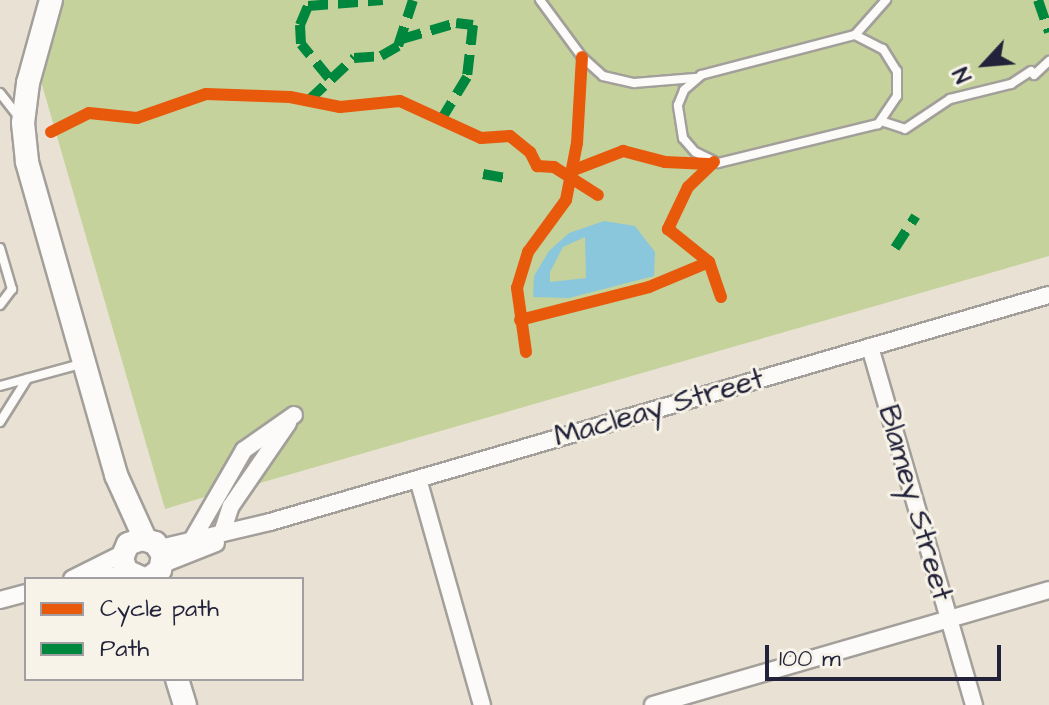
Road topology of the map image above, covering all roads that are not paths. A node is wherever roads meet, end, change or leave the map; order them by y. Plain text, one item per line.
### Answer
1 (51, 0) edge
2 (540, 0) edge
3 (886, 0) edge
4 (853, 36) junction
5 (1049, 61) edge
6 (696, 78) junction
7 (0, 93) edge
8 (881, 121) junction
9 (23, 123) junction
10 (0, 248) edge
11 (1049, 295) edge
12 (0, 305) edge
13 (870, 347) junction
14 (84, 363) junction
15 (27, 379) junction
16 (0, 386) edge
17 (0, 422) edge
18 (418, 479) junction
19 (270, 522) junction
20 (222, 533) junction
21 (192, 540) junction
22 (143, 566) edge
23 (83, 577) edge
24 (91, 577) edge
25 (1049, 590) edge
26 (24, 594) edge
27 (0, 600) edge
28 (948, 620) junction
29 (178, 681) edge
30 (185, 705) edge
31 (482, 705) edge
32 (653, 705) edge
33 (974, 705) edge

1 - 9 street
2 - 6 lane
3 - 4 lane
4 - 6 lane
4 - 8 lane
5 - 8 lane
6 - 8 lane
7 - 9 lane
9 - 14 street
10 - 12 lane
11 - 13 street, Macleay Street
13 - 18 street, Macleay Street
13 - 28 street, Blamey Street
14 - 15 lane
14 - 22 street
15 - 16 lane
15 - 17 lane
18 - 19 street, Macleay Street
18 - 31 street
19 - 20 street, Macleay Street
19 - 22 street, Macleay Street
20 - 21 street, Macleay Street
20 - 21 street
21 - 22 street, Macleay Street
22 - 23 street, Macleay Street
22 - 24 street, Macleay Street
25 - 28 street
26 - 27 street
28 - 32 street
28 - 33 street, Blamey Street
29 - 30 street

